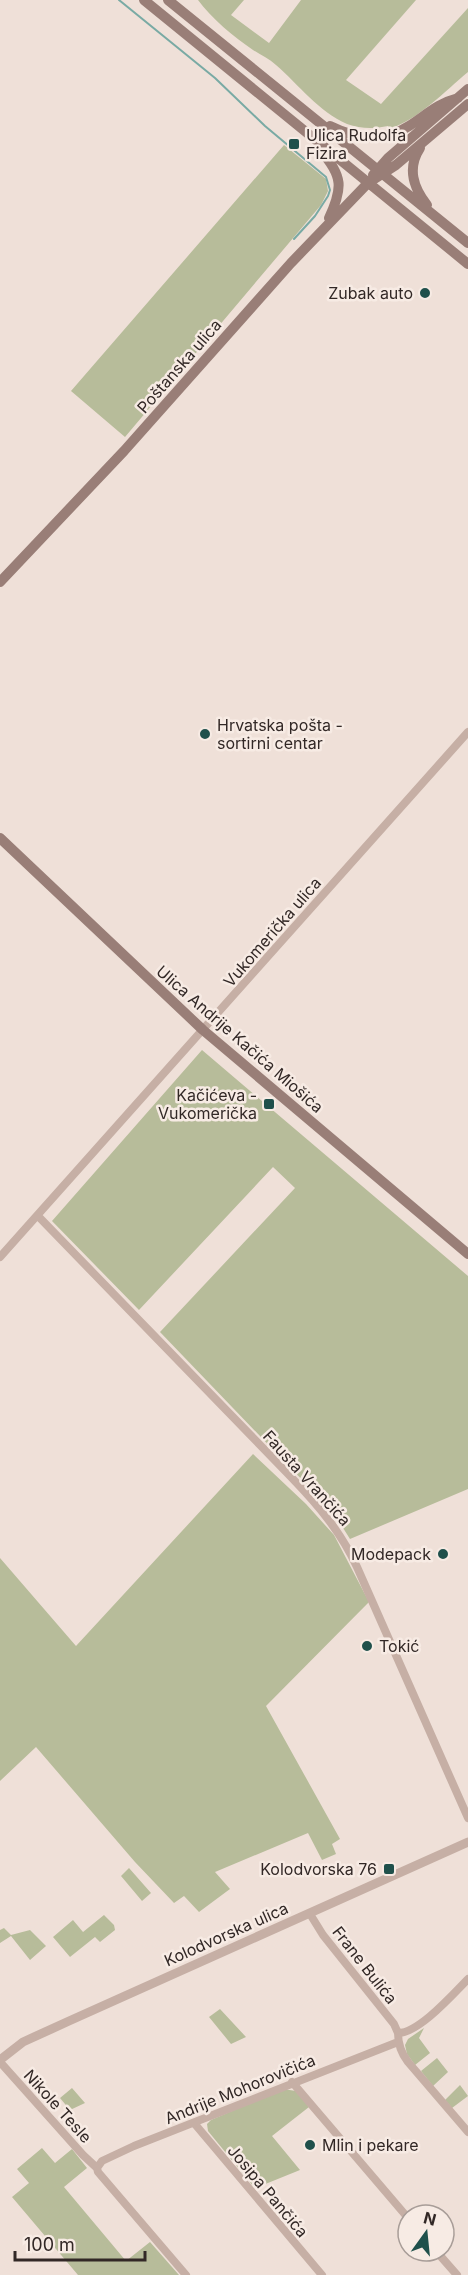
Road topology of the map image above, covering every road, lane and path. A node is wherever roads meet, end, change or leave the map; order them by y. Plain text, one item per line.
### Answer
1 (144, 0) edge
2 (168, 0) edge
3 (468, 89) edge
4 (458, 98) junction
5 (468, 104) edge
6 (312, 116) junction
7 (302, 128) junction
8 (425, 140) junction
9 (380, 172) junction
10 (368, 183) junction
11 (437, 218) junction
12 (321, 232) junction
13 (468, 243) edge
14 (468, 264) edge
15 (0, 582) edge
16 (468, 732) edge
17 (0, 838) edge
18 (203, 1030) junction
19 (38, 1216) junction
20 (468, 1254) edge
21 (0, 1257) edge
22 (468, 1818) edge
23 (468, 1842) edge
24 (310, 1914) junction
25 (468, 1979) edge
26 (398, 2037) junction
27 (0, 2061) edge
28 (292, 2082) junction
29 (194, 2123) junction
30 (468, 2132) edge
31 (97, 2168) junction
32 (396, 2204) edge
33 (446, 2263) edge
34 (186, 2275) edge
35 (322, 2275) edge
36 (457, 2275) edge

1 - 7 main road
2 - 6 main road
3 - 4 main road
4 - 6 main road
4 - 9 main road
5 - 8 main road
6 - 9 main road
7 - 10 main road
7 - 12 main road
8 - 9 main road
8 - 11 main road
9 - 10 main road, Poštanska ulica
9 - 11 main road
10 - 12 main road, Poštanska ulica
10 - 14 main road
11 - 13 main road
12 - 15 main road, Poštanska ulica
16 - 18 street, Vukomerička ulica
17 - 18 main road, Ulica Andrije Kačića Miošića
18 - 19 street, Vukomerička ulica
18 - 20 main road, Ulica Andrije Kačića Miošića
19 - 21 street, Vukomerička ulica
19 - 22 street, Fausta Vrančića
23 - 24 street, Kolodvorska ulica
24 - 26 street, Frane Bulića
24 - 27 street, Kolodvorska ulica
25 - 26 street, Andrije Mohorovičića
26 - 28 street, Andrije Mohorovičića
26 - 30 street, Frane Bulića
27 - 31 street, Nikole Tesle
28 - 29 street, Andrije Mohorovičića
28 - 32 street
29 - 31 street, Andrije Mohorovičića
29 - 35 street, Josipa Pančića
31 - 34 street, Nikole Tesle
33 - 36 street

